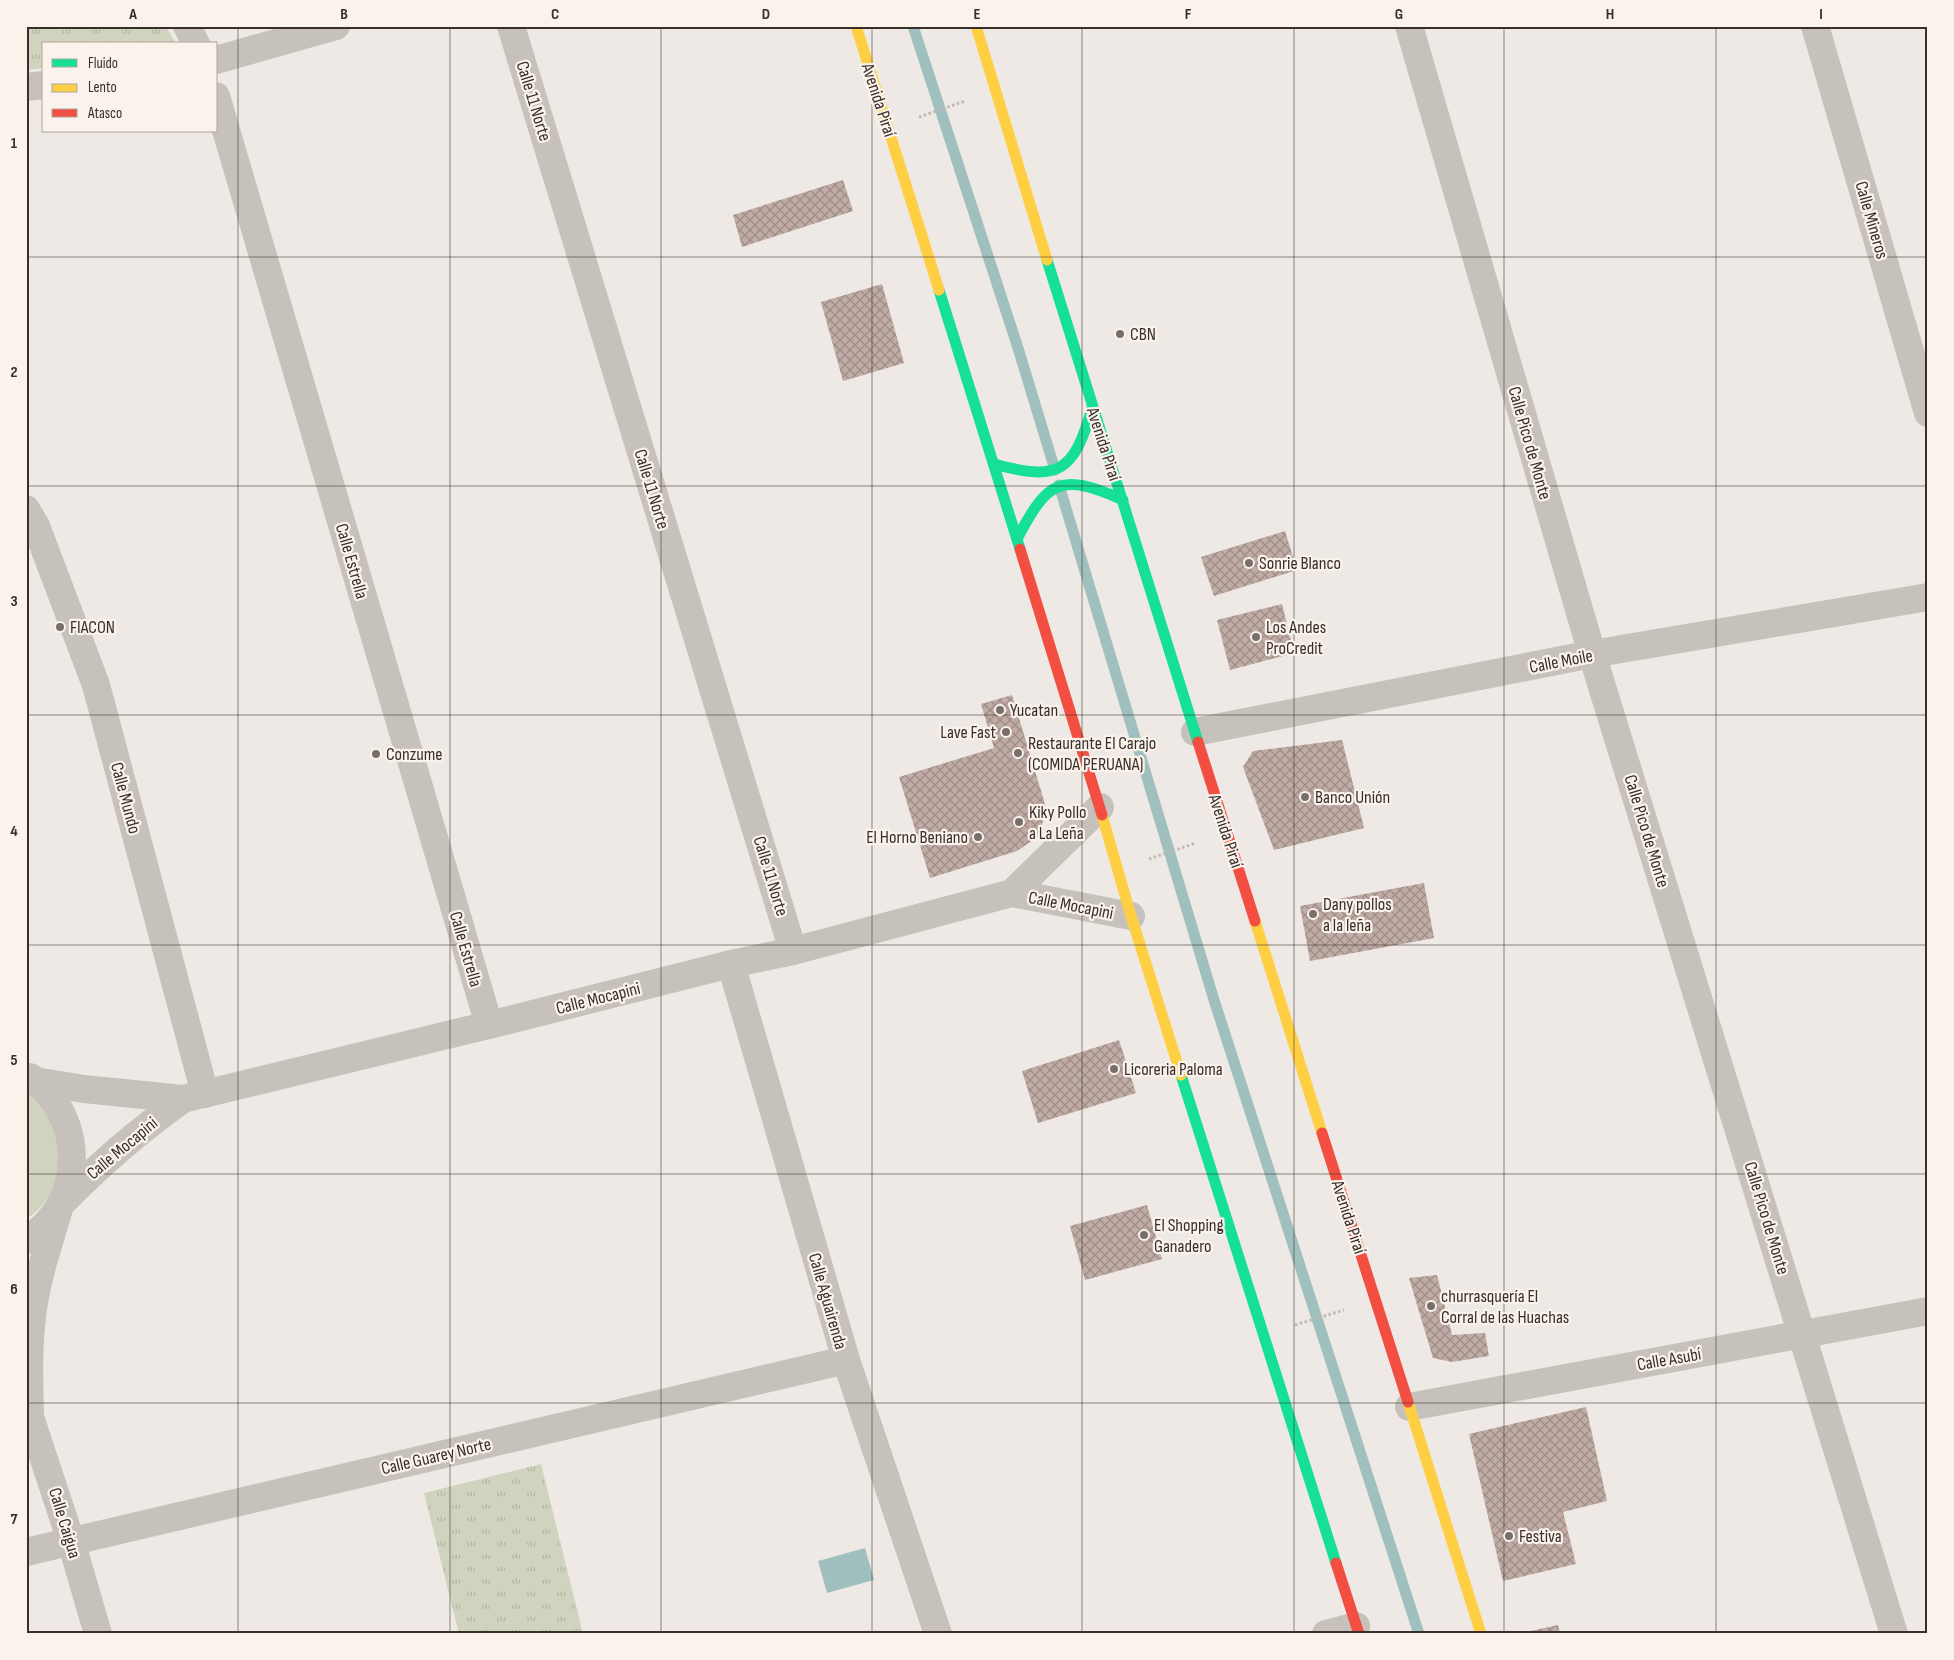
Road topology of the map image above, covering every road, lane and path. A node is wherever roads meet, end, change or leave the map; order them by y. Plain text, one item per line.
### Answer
1 (187, 26) edge
2 (336, 26) edge
3 (512, 26) edge
4 (856, 26) edge
5 (976, 26) edge
6 (1409, 26) edge
7 (1815, 26) edge
8 (195, 42) edge
9 (218, 59) edge
10 (42, 85) edge
11 (26, 87) edge
12 (218, 103) edge
13 (953, 104) dead end
14 (922, 116) dead end
15 (1092, 408) junction
16 (1928, 413) edge
17 (994, 464) junction
18 (1123, 500) junction
19 (26, 509) edge
20 (1017, 539) junction
21 (1928, 596) edge
22 (1592, 654) junction
23 (1195, 732) junction
24 (1100, 807) junction
25 (1182, 848) dead end
26 (1152, 858) dead end
27 (1012, 893) junction
28 (1131, 916) junction
29 (794, 952) junction
30 (731, 964) junction
31 (489, 1025) junction
32 (31, 1078) edge
33 (194, 1096) junction
34 (61, 1205) junction
35 (26, 1240) edge
36 (1346, 1310) dead end
37 (1928, 1311) edge
38 (1288, 1327) dead end
39 (1803, 1335) junction
40 (846, 1360) junction
41 (1410, 1407) junction
42 (28, 1409) edge
43 (71, 1541) junction
44 (26, 1552) edge
45 (1358, 1630) edge
46 (98, 1634) edge
47 (938, 1634) edge
48 (1326, 1634) edge
49 (1481, 1634) edge
50 (1894, 1634) edge

1 - 8 street
2 - 9 street
3 - 29 street, Calle 11 Norte
4 - 17 main road, Avenida Piraí
5 - 15 main road, Avenida Piraí
6 - 22 street, Calle Pico de Monte
7 - 16 street, Calle Mineros
10 - 11 street
12 - 31 street, Calle Estrella
13 - 14 path
15 - 17 main road
15 - 18 main road, Avenida Piraí
17 - 20 main road, Avenida Piraí
18 - 20 main road
18 - 23 main road, Avenida Piraí
19 - 33 street, Calle Mundo
20 - 24 main road, Avenida Piraí
21 - 22 street, Calle Moile
22 - 23 street, Calle Moile
22 - 39 street, Calle Pico de Monte
23 - 41 main road, Avenida Piraí
24 - 27 street, Calle Mocapini
24 - 28 main road, Avenida Piraí
25 - 26 path
27 - 28 street, Calle Mocapini
27 - 29 street, Calle Mocapini
28 - 45 main road, Avenida Piraí
29 - 30 street, Calle Mocapini
30 - 31 street, Calle Mocapini
30 - 40 street, Calle Aguairenda
31 - 33 street, Calle Mocapini
32 - 33 street, Calle Mocapini
32 - 34 street, Calle Caigua
33 - 34 street, Calle Mocapini
34 - 35 street, Calle Mocapini
34 - 42 street, Calle Caigua
36 - 38 path
37 - 39 street, Calle Asubí
39 - 41 street, Calle Asubí
39 - 50 street, Calle Pico de Monte
40 - 43 street, Calle Guarey Norte
40 - 47 street, Calle Aguairenda
41 - 49 main road, Avenida Piraí
42 - 43 street, Calle Caigua
43 - 44 street, Calle Guarey Norte
43 - 46 street, Calle Caigua
45 - 48 street

